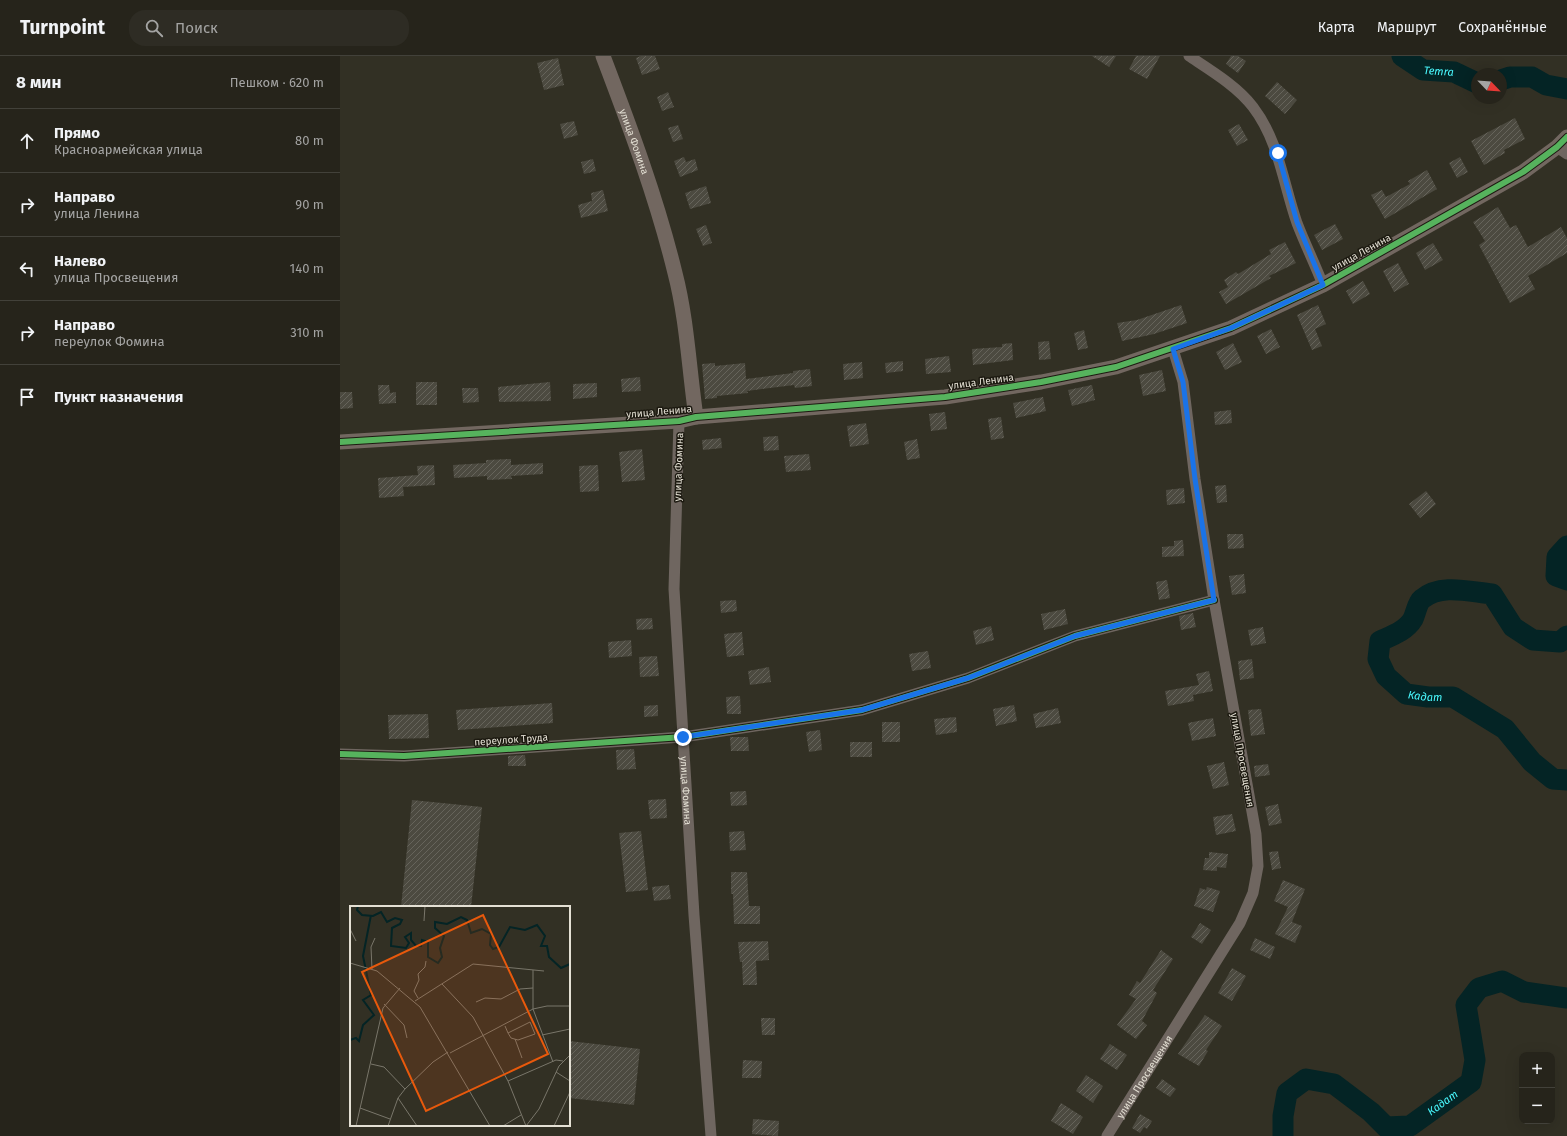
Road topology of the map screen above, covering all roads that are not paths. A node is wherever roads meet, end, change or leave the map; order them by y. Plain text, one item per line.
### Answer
1 (603, 56) edge
2 (1188, 56) edge
3 (1564, 146) edge
4 (1323, 285) junction
5 (1173, 349) junction
6 (696, 417) junction
7 (679, 421) junction
8 (340, 442) edge
9 (1214, 600) junction
10 (683, 737) junction
11 (340, 754) edge
12 (711, 1136) edge
13 (1107, 1136) edge

1 - 6 street, улица Фомина
2 - 4 street
3 - 4 street, улица Ленина
4 - 5 street, улица Ленина
5 - 6 street, улица Ленина
5 - 9 street, улица Просвещения
6 - 7 street, улица Ленина
7 - 8 street, улица Ленина
7 - 10 street, улица Фомина
9 - 10 street, переулок Труда
9 - 13 street, улица Просвещения
10 - 11 street, переулок Труда
10 - 12 street, улица Фомина

